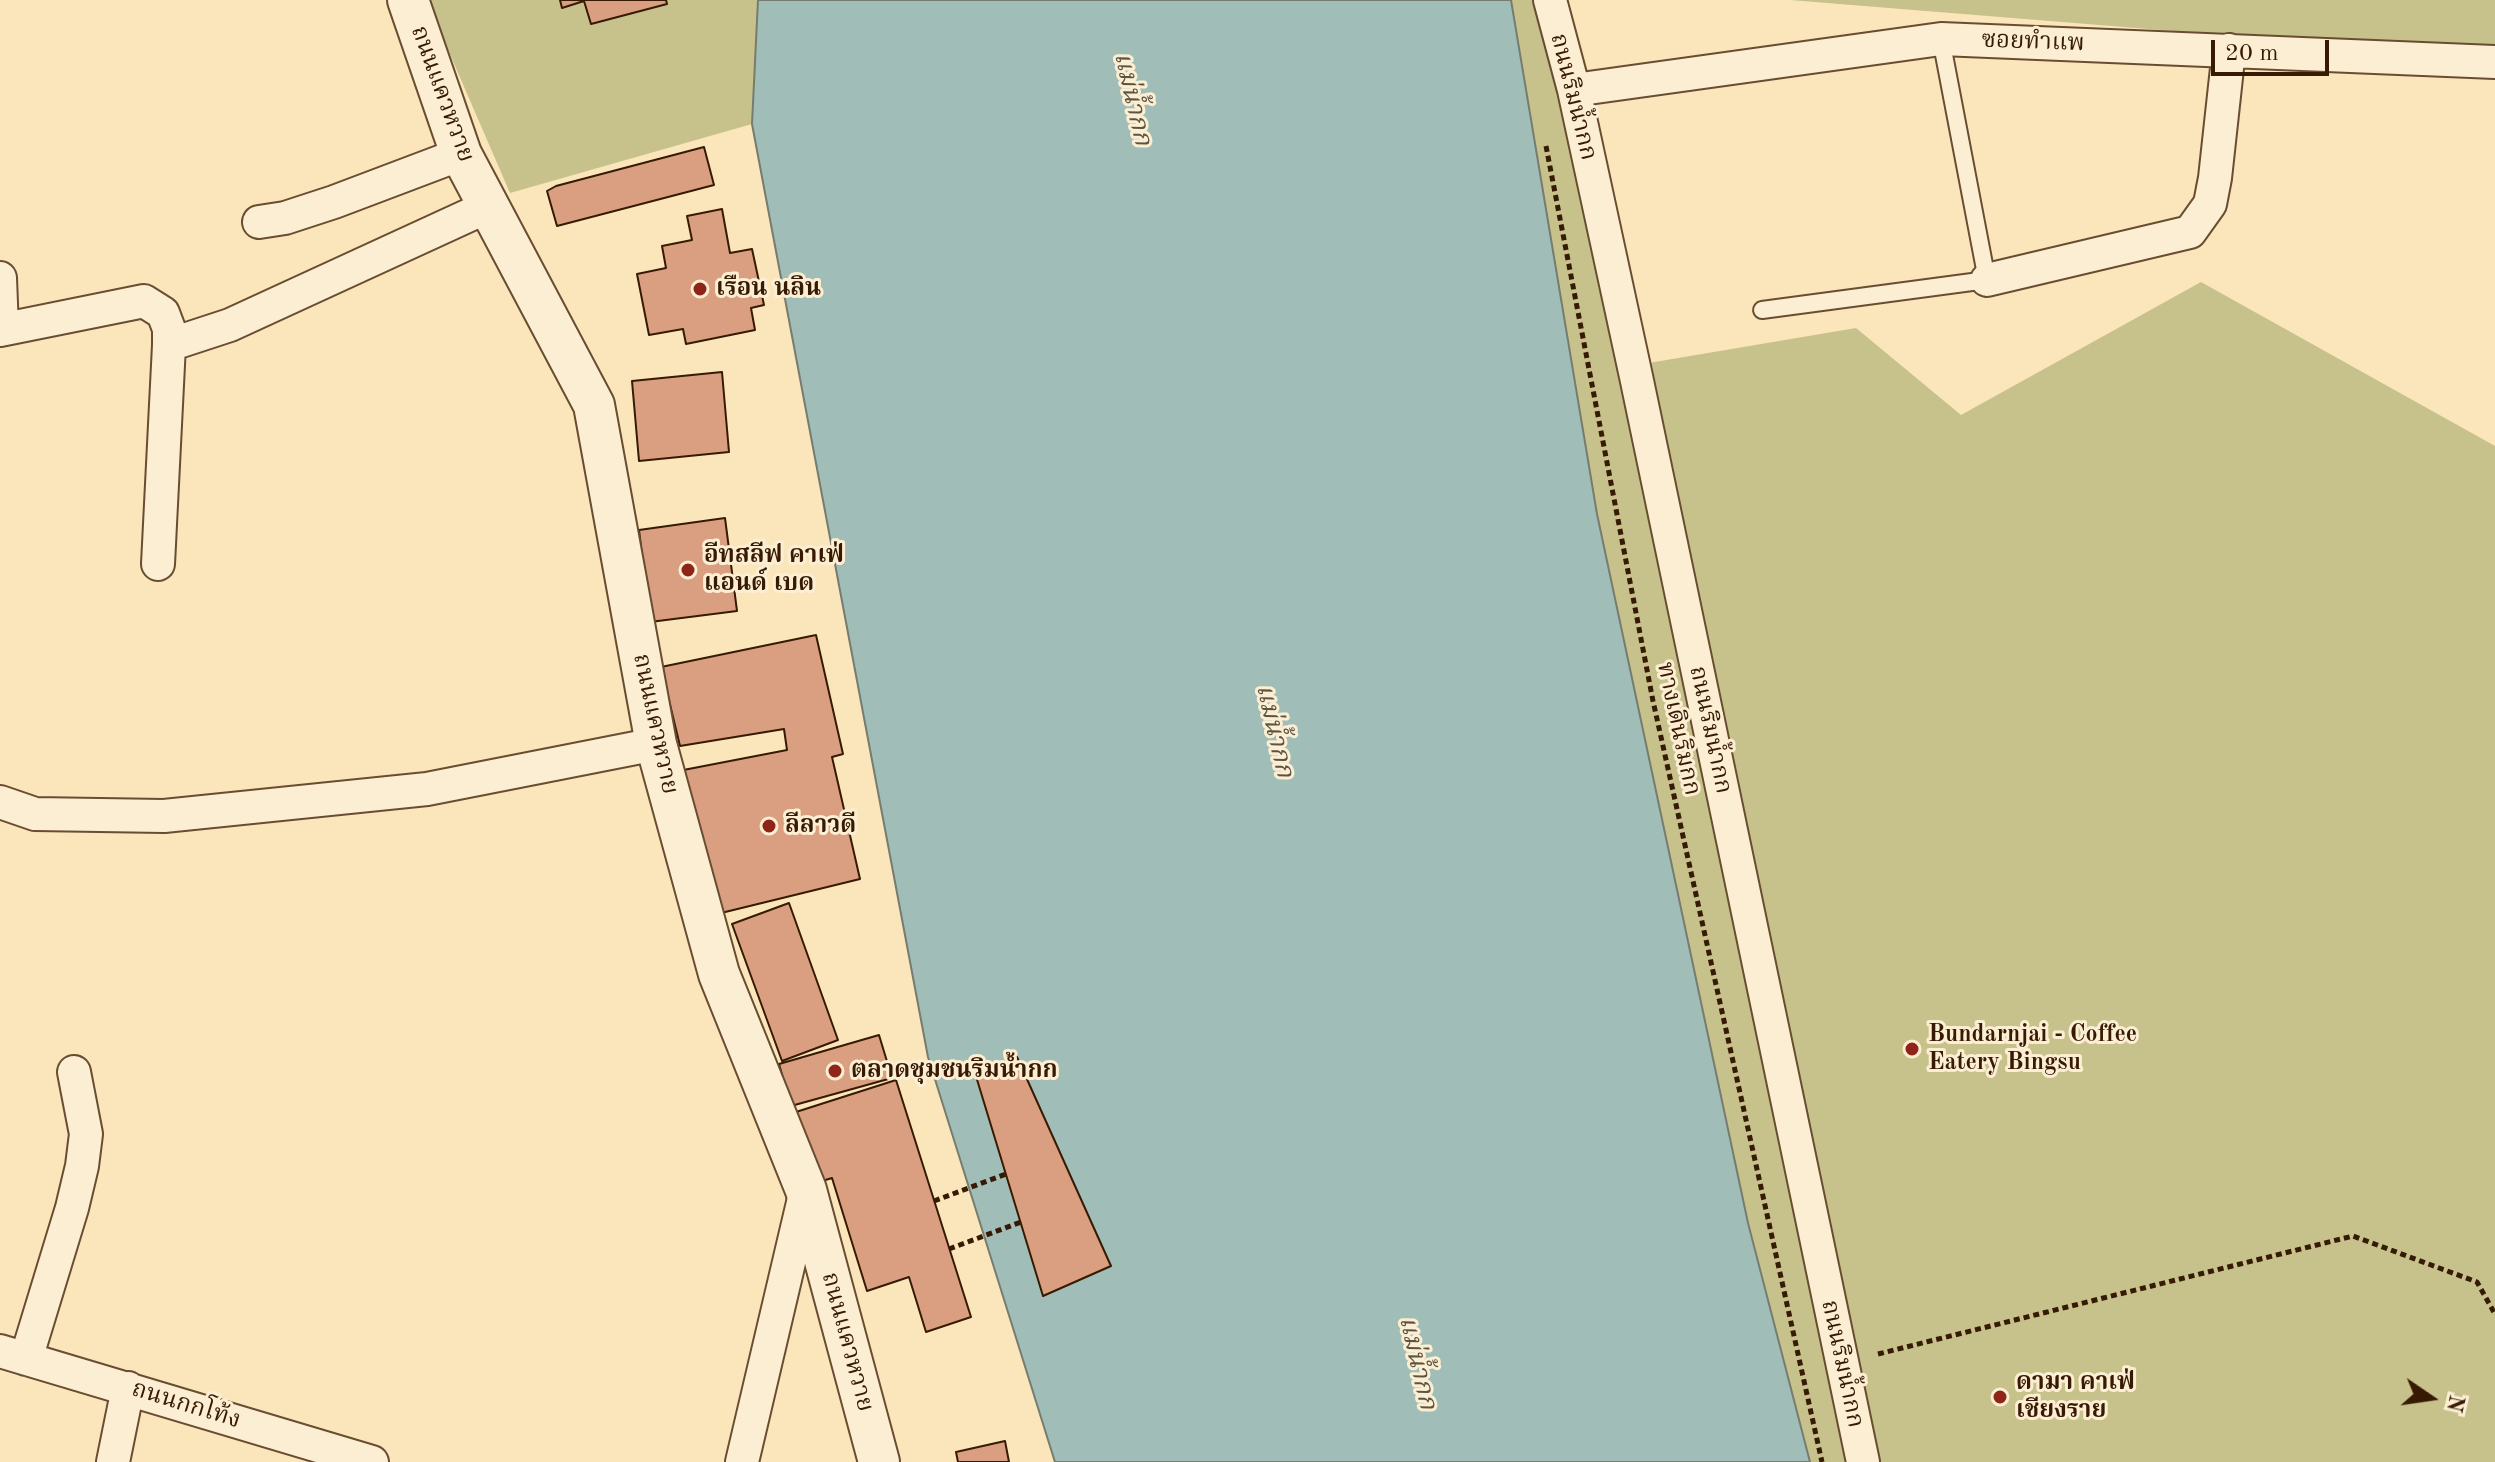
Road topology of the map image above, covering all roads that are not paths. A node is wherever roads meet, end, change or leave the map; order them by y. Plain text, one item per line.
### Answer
1 (408, 0) edge
2 (1550, 0) edge
3 (1941, 39) junction
4 (2229, 50) junction
5 (2495, 62) edge
6 (1574, 90) junction
7 (461, 154) junction
8 (489, 206) junction
9 (259, 222) dead end
10 (0, 278) edge
11 (1987, 280) junction
12 (1762, 310) dead end
13 (1, 330) edge
14 (169, 345) junction
15 (158, 564) dead end
16 (656, 744) junction
17 (0, 802) edge
18 (74, 1072) dead end
19 (806, 1190) junction
20 (13, 1355) edge
21 (128, 1388) junction
22 (113, 1462) edge
23 (372, 1462) edge
24 (742, 1462) edge
25 (879, 1462) edge
26 (1863, 1462) edge

1 - 7 street, ถนนแควหวาย
2 - 6 street, ถนนริมน้ำกก
3 - 4 street, ซอยทำแพ
3 - 6 street, ซอยทำแพ
3 - 11 lane
4 - 5 street, ซอยทำแพ
4 - 11 street
6 - 26 street, ถนนริมน้ำกก
7 - 8 street, ถนนแควหวาย
7 - 9 street
8 - 14 street
8 - 16 street, ถนนแควหวาย
10 - 13 street
11 - 12 lane
13 - 14 street
14 - 15 street
16 - 17 street
16 - 19 street, ถนนแควหวาย
18 - 20 street
19 - 24 street
19 - 25 street, ถนนแควหวาย
20 - 21 street, ถนนกกโท้ง
21 - 22 street
21 - 23 street, ถนนกกโท้ง

